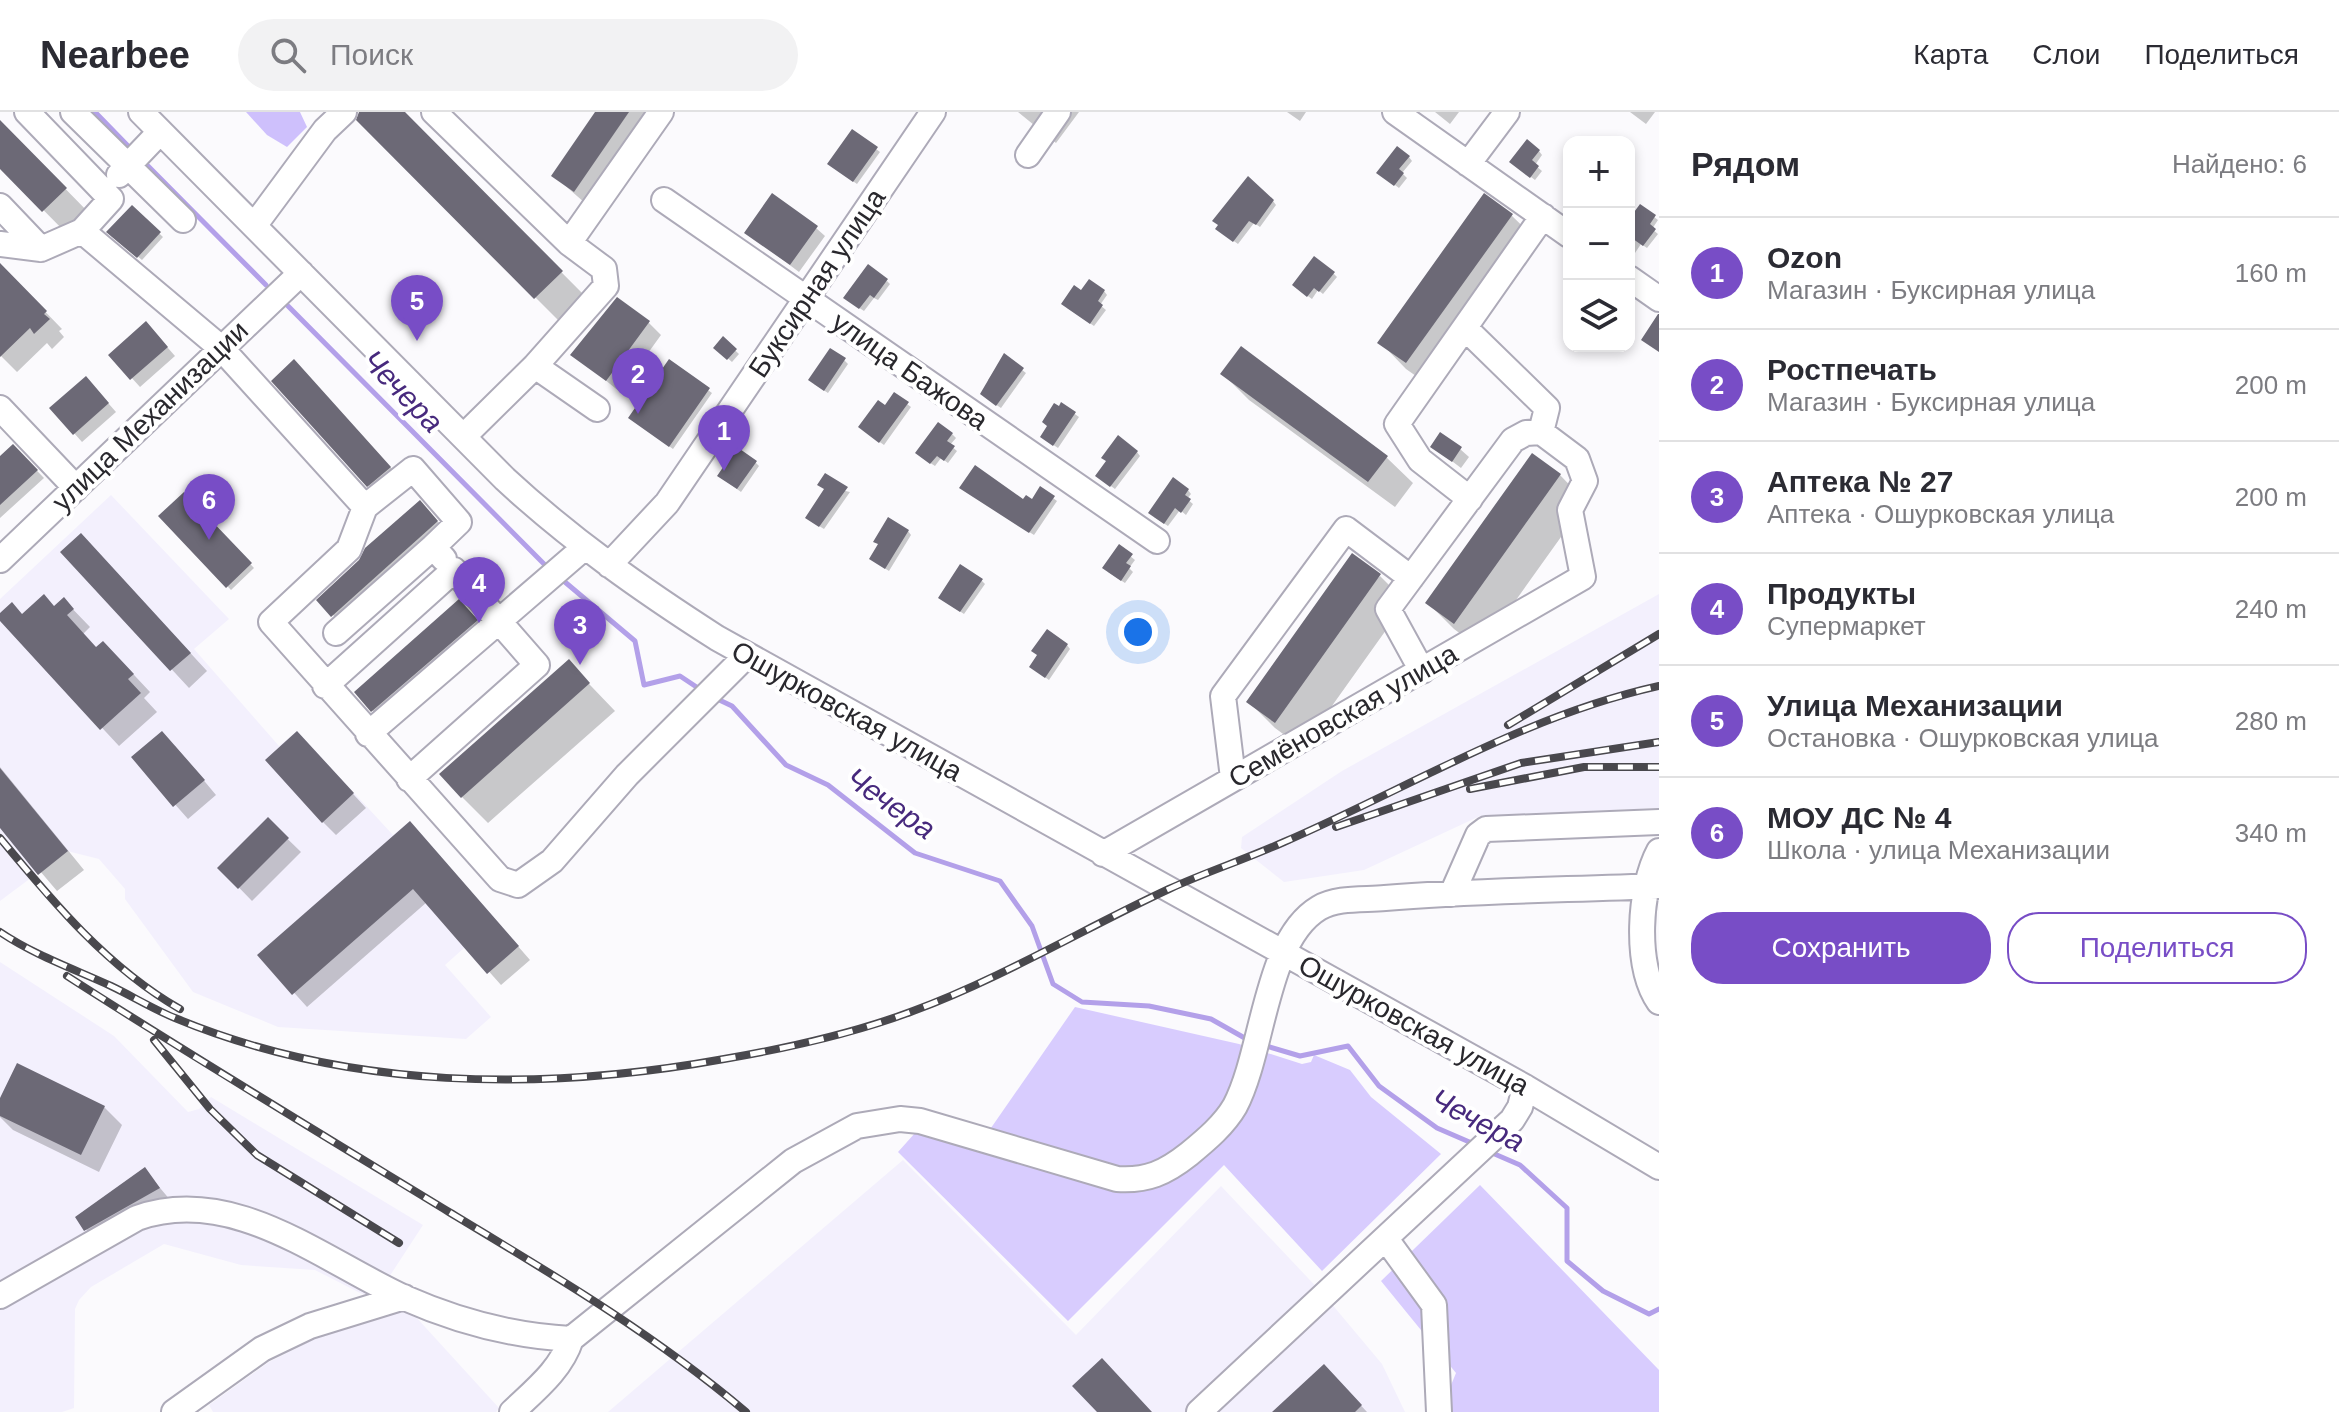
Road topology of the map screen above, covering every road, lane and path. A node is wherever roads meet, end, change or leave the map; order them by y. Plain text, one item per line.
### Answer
1 (27, 112) edge
2 (73, 112) edge
3 (141, 112) edge
4 (344, 112) edge
5 (434, 112) edge
6 (661, 112) edge
7 (933, 112) edge
8 (1058, 112) edge
9 (1395, 112) edge
10 (1507, 112) edge
11 (160, 132) junction
12 (1028, 155) dead end
13 (1468, 164) junction
14 (128, 166) junction
15 (104, 191) junction
16 (664, 200) dead end
17 (0, 206) edge
18 (1543, 216) junction
19 (183, 220) dead end
20 (254, 226) junction
21 (82, 231) junction
22 (1563, 231) edge
23 (569, 243) junction
24 (0, 244) edge
25 (41, 249) junction
26 (301, 273) junction
27 (1632, 280) edge
28 (807, 299) junction
29 (1659, 299) edge
30 (1465, 328) junction
31 (221, 348) junction
32 (535, 366) junction
33 (0, 408) edge
34 (597, 409) dead end
35 (1541, 432) junction
36 (9, 434) edge
37 (464, 436) junction
38 (76, 488) junction
39 (1470, 499) junction
40 (365, 507) junction
41 (1157, 541) dead end
42 (433, 547) junction
43 (585, 547) junction
44 (0, 560) edge
45 (609, 565) junction
46 (454, 570) junction
47 (1411, 578) junction
48 (497, 620) junction
49 (336, 633) dead end
50 (747, 655) junction
51 (1422, 671) junction
52 (325, 686) junction
53 (368, 734) junction
54 (1233, 778) junction
55 (409, 779) junction
56 (1659, 822) edge
57 (1659, 851) edge
58 (1103, 854) junction
59 (1652, 886) edge
60 (1452, 894) junction
61 (1281, 950) junction
62 (1659, 1002) edge
63 (1525, 1087) junction
64 (1659, 1167) edge
65 (1386, 1239) junction
66 (0, 1296) edge
67 (404, 1297) junction
68 (571, 1339) junction
69 (174, 1412) edge
70 (512, 1412) edge
71 (1199, 1412) edge
72 (1439, 1412) edge

1 - 15 street
2 - 14 street
3 - 11 street, Ошурковская улица
4 - 20 street
5 - 23 street
6 - 23 street
7 - 28 street, Буксирная улица
8 - 12 street
9 - 13 street
10 - 13 street
11 - 14 street
11 - 20 street, Ошурковская улица
13 - 18 street
14 - 15 street
14 - 19 street
15 - 21 street
16 - 28 street, улица Бажова
17 - 25 street
18 - 22 street
18 - 30 street
20 - 26 street, Ошурковская улица
21 - 25 street
21 - 31 street
23 - 32 street
24 - 25 street
26 - 31 street, улица Механизации
26 - 37 street, Ошурковская улица
27 - 29 street
28 - 41 street, улица Бажова
28 - 45 street, Буксирная улица
30 - 35 street
30 - 39 street
31 - 38 street, улица Механизации
31 - 40 street
32 - 34 street
32 - 37 street
33 - 36 street
35 - 39 street
35 - 51 street, Семёновская улица
36 - 38 street
37 - 43 street, Ошурковская улица
38 - 44 street, улица Механизации
39 - 47 street
40 - 42 street
40 - 52 street
42 - 46 street
42 - 49 street
43 - 45 street, Ошурковская улица
43 - 48 street
45 - 50 street, Ошурковская улица
46 - 48 street
46 - 52 street
47 - 51 street
47 - 54 street
48 - 53 street
48 - 55 street
50 - 55 street
50 - 58 street, Ошурковская улица
51 - 54 street, Семёновская улица
52 - 53 street
53 - 55 street
54 - 58 street, Семёновская улица
56 - 60 street
57 - 59 street
58 - 61 street, Ошурковская улица
59 - 60 street
59 - 62 street
60 - 61 street
61 - 63 street, Ошурковская улица
61 - 68 street
63 - 64 street, Ошурковская улица
63 - 65 street
65 - 71 street
65 - 72 street
66 - 67 street
67 - 68 street
67 - 69 street
68 - 70 street

